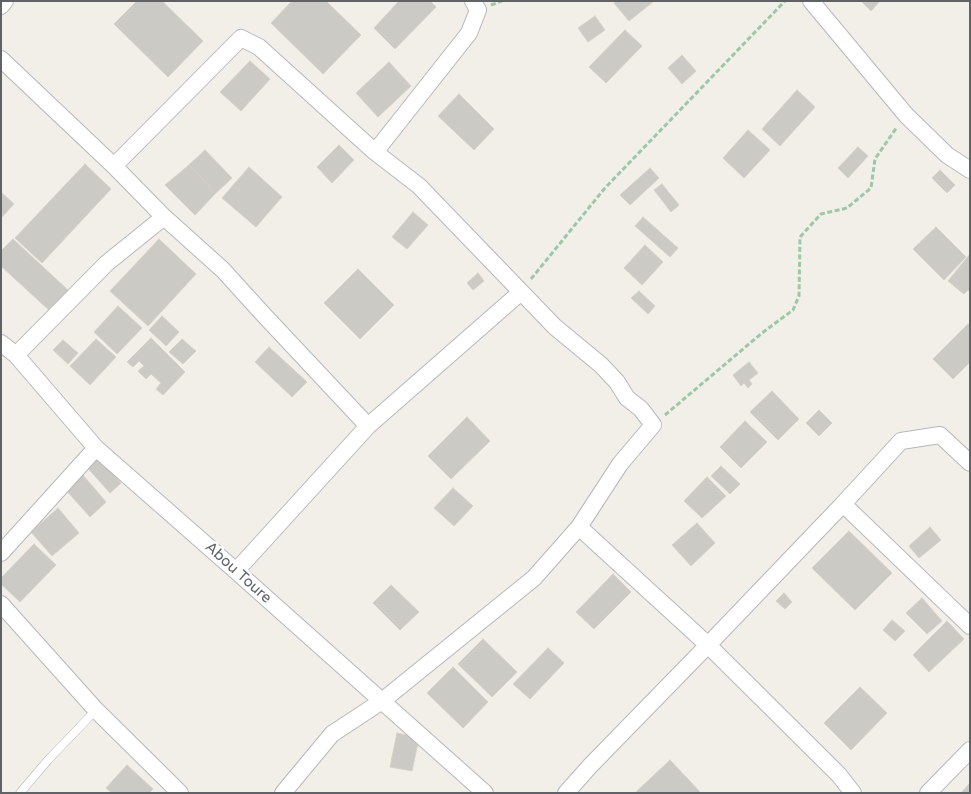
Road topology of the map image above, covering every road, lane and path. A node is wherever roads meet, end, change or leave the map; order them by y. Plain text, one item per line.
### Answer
1 (5, 1) edge
2 (474, 1) edge
3 (785, 1) edge
4 (811, 1) edge
5 (1, 6) edge
6 (1, 59) edge
7 (906, 114) junction
8 (375, 152) junction
9 (114, 166) junction
10 (970, 170) edge
11 (164, 217) junction
12 (521, 292) junction
13 (1, 342) edge
14 (16, 355) junction
15 (653, 425) junction
16 (368, 426) junction
17 (96, 448) junction
18 (970, 463) edge
19 (843, 504) junction
20 (579, 527) junction
21 (1, 553) edge
22 (236, 571) junction
23 (1, 604) edge
24 (970, 626) edge
25 (708, 645) junction
26 (382, 701) junction
27 (96, 710) junction
28 (970, 750) edge
29 (847, 791) edge
30 (20, 793) edge
31 (180, 793) edge
32 (283, 793) edge
33 (485, 793) edge
34 (566, 793) edge
35 (928, 793) edge

1 - 5 street
2 - 8 street
3 - 12 path
4 - 7 street
6 - 9 street
7 - 10 street
7 - 15 path
8 - 9 street
8 - 12 street
9 - 11 street
11 - 14 street
11 - 16 street
12 - 15 street
12 - 16 street
13 - 14 street, Abou Toure
14 - 17 street, Abou Toure
15 - 20 street
16 - 22 street
17 - 21 street
17 - 22 street, Abou Toure
18 - 19 street
19 - 24 street
19 - 25 street
20 - 25 street
20 - 26 street
22 - 26 street, Abou Toure
23 - 27 street
25 - 29 street
25 - 34 street
26 - 32 street
26 - 33 street, Abou Toure
27 - 30 lane
27 - 31 street
28 - 35 street

